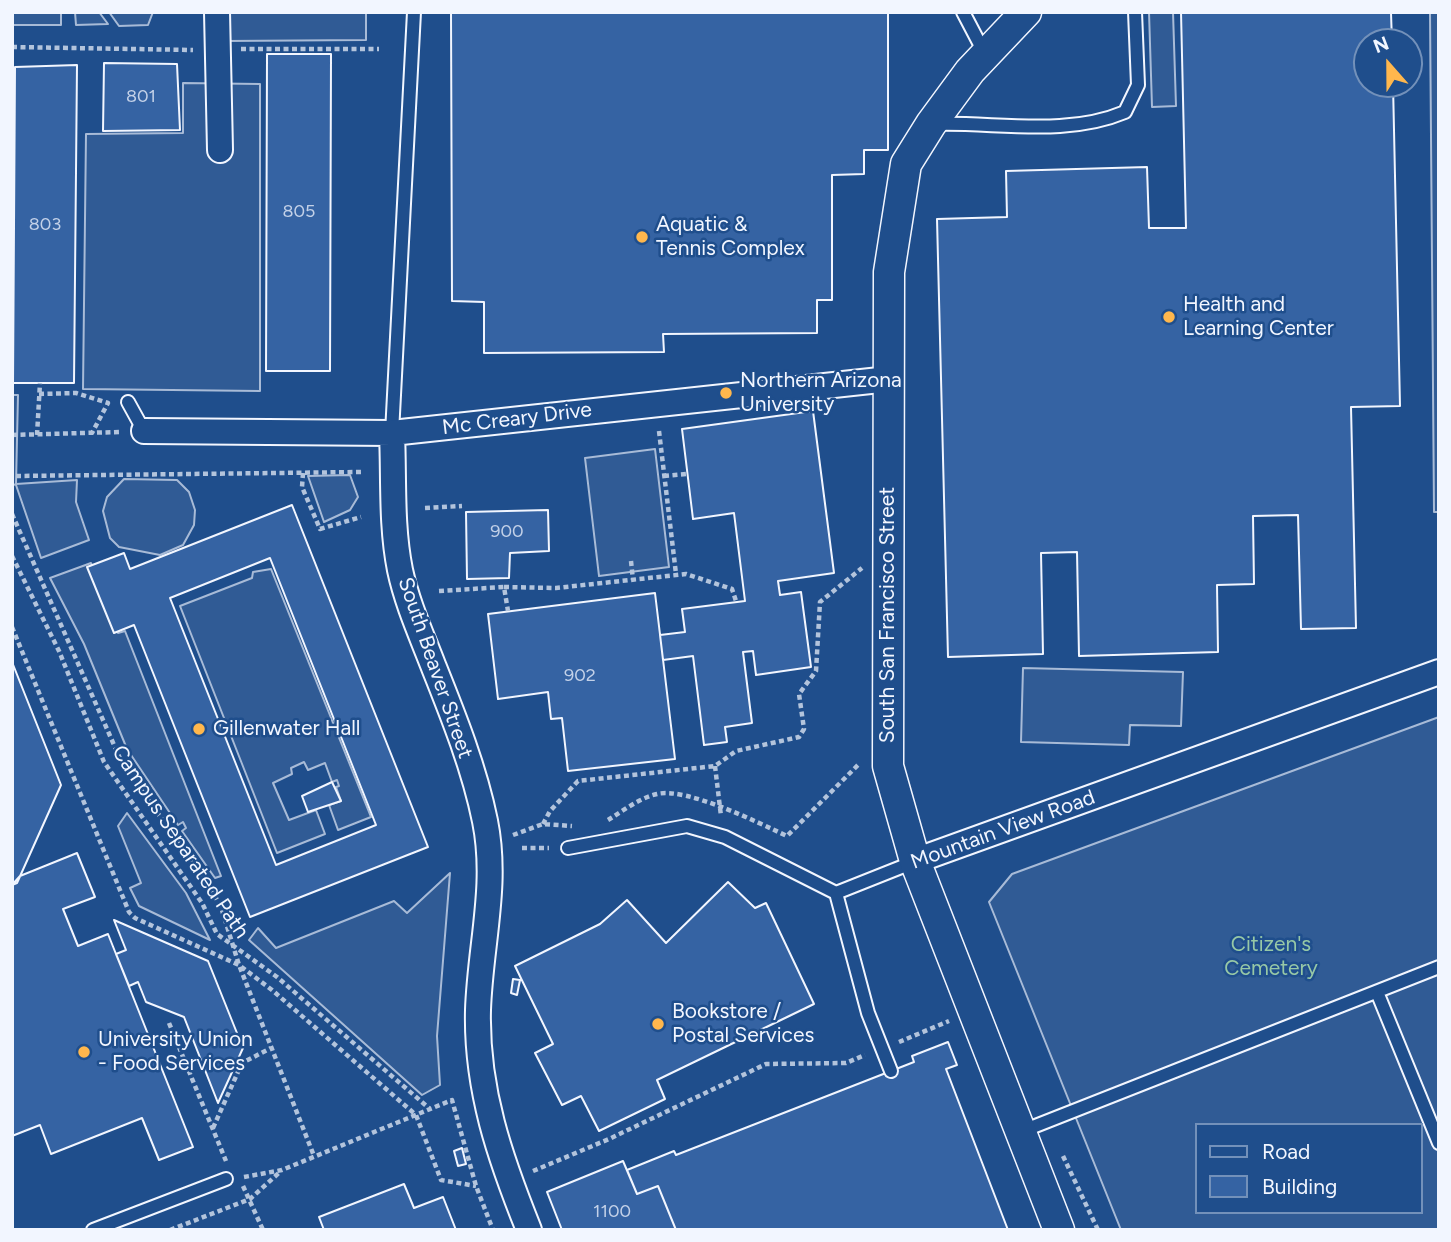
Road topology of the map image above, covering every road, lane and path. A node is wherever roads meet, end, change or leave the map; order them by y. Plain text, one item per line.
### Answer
1 (217, 12) edge
2 (414, 12) edge
3 (963, 12) edge
4 (1026, 12) edge
5 (1135, 12) edge
6 (985, 54) junction
7 (931, 124) junction
8 (220, 149) dead end
9 (889, 379) junction
10 (40, 383) dead end
11 (39, 394) junction
12 (128, 402) dead end
13 (144, 431) junction
14 (659, 431) dead end
15 (91, 433) junction
16 (392, 433) junction
17 (15, 435) edge
18 (37, 435) junction
19 (303, 472) junction
20 (361, 472) dead end
21 (688, 474) dead end
22 (16, 476) dead end
23 (664, 476) junction
24 (462, 506) dead end
25 (425, 508) dead end
26 (12, 514) edge
27 (361, 517) dead end
28 (12, 556) edge
29 (631, 561) dead end
30 (865, 567) dead end
31 (676, 575) junction
32 (633, 580) junction
33 (504, 587) junction
34 (439, 591) dead end
35 (736, 601) dead end
36 (508, 611) dead end
37 (12, 627) edge
38 (1439, 672) edge
39 (860, 763) dead end
40 (715, 766) junction
41 (543, 824) dead end
42 (787, 836) dead end
43 (725, 837) junction
44 (522, 848) dead end
45 (568, 848) joint
46 (915, 862) junction
47 (836, 894) junction
48 (233, 945) junction
49 (239, 965) junction
50 (1439, 967) edge
51 (1377, 992) junction
52 (952, 1020) dead end
53 (169, 1023) dead end
54 (271, 1048) junction
55 (882, 1048) junction
56 (891, 1071) dead end
57 (430, 1109) junction
58 (416, 1115) junction
59 (212, 1129) junction
60 (1019, 1133) junction
61 (1439, 1143) edge
62 (314, 1156) junction
63 (282, 1170) junction
64 (533, 1171) dead end
65 (232, 1179) junction
66 (476, 1186) junction
67 (250, 1199) junction
68 (93, 1230) edge
69 (170, 1230) edge
70 (262, 1230) edge
71 (494, 1230) edge
72 (529, 1230) edge
73 (1059, 1230) edge

1 - 8 street
2 - 16 lane, South Beaver Street
3 - 6 lane
4 - 6 street, South San Francisco Street
5 - 7 lane
6 - 7 street, South San Francisco Street
7 - 9 street, South San Francisco Street
9 - 16 street, Mc Creary Drive
9 - 46 street, South San Francisco Street
10 - 11 path
11 - 15 path
11 - 18 path
12 - 13 lane
13 - 15 path
13 - 16 street, Mc Creary Drive
14 - 23 path
15 - 18 path
16 - 72 street, South Beaver Street
17 - 18 path
19 - 20 path
19 - 22 path
19 - 27 path
21 - 23 path
23 - 31 path
24 - 25 path
26 - 48 path
28 - 48 path, Campus Separated Path
29 - 32 path
30 - 40 path
31 - 32 path
31 - 35 path
32 - 33 path
33 - 34 path
33 - 36 path
37 - 49 path
38 - 46 street, Mountain View Road
39 - 42 path
40 - 41 path
40 - 43 path
43 - 45 lane
43 - 47 lane
44 - 45 path
46 - 47 lane, Mountain View Road
46 - 60 street, South San Francisco Street
47 - 55 lane
48 - 49 path, Campus Separated Path
48 - 57 path
49 - 54 path, Campus Separated Path
49 - 58 path
50 - 51 lane
51 - 60 lane
51 - 61 lane
52 - 55 path
53 - 59 path
54 - 59 path
54 - 62 path, Campus Separated Path
55 - 56 lane
55 - 64 path
57 - 58 path
57 - 66 path
58 - 62 path
58 - 66 path
59 - 65 path
60 - 73 street, South San Francisco Street
62 - 63 path
63 - 65 path
63 - 67 path
65 - 68 lane
66 - 71 path
67 - 69 path
67 - 70 path

